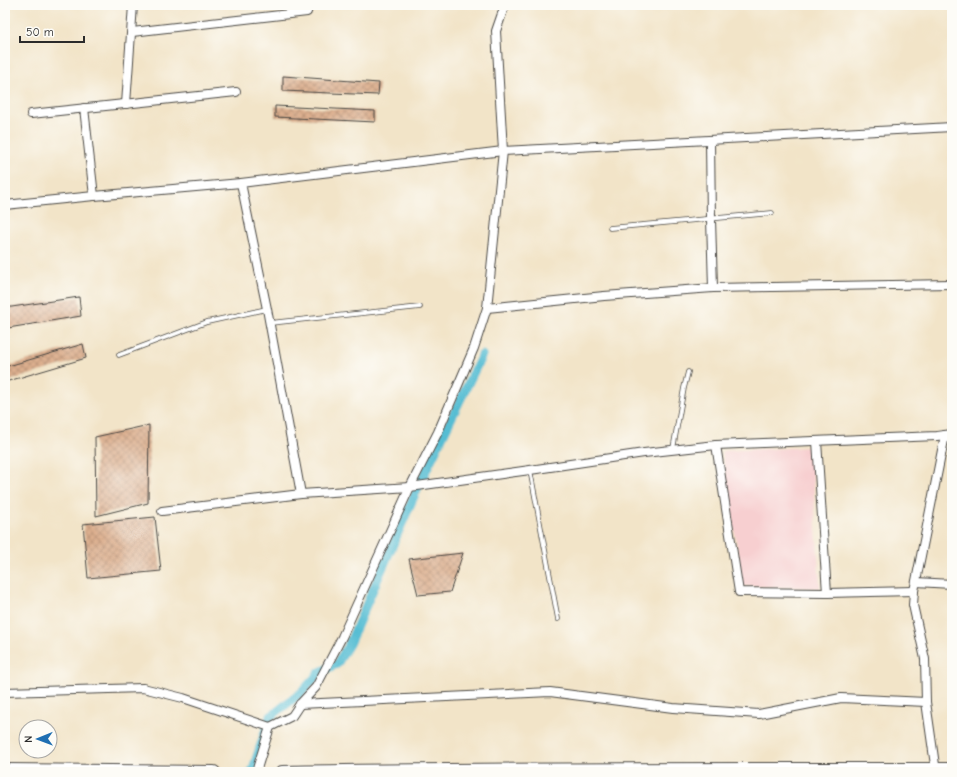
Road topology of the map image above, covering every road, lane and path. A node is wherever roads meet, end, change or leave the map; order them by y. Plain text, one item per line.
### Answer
1 (134, 5) edge
2 (309, 5) edge
3 (505, 5) edge
4 (132, 32) junction
5 (236, 92) dead end
6 (126, 104) junction
7 (84, 108) junction
8 (31, 114) dead end
9 (952, 127) edge
10 (710, 140) junction
11 (503, 151) junction
12 (241, 183) junction
13 (94, 196) junction
14 (5, 205) edge
15 (772, 213) dead end
16 (711, 219) junction
17 (610, 228) dead end
18 (952, 284) edge
19 (713, 288) junction
20 (420, 307) dead end
21 (488, 308) junction
22 (267, 309) junction
23 (269, 323) junction
24 (119, 355) dead end
25 (688, 372) dead end
26 (948, 434) edge
27 (817, 441) junction
28 (716, 445) junction
29 (673, 449) junction
30 (530, 470) junction
31 (410, 487) junction
32 (301, 494) junction
33 (162, 511) dead end
34 (916, 582) junction
35 (952, 584) edge
36 (914, 591) junction
37 (827, 593) junction
38 (558, 619) dead end
39 (5, 692) edge
40 (926, 702) junction
41 (300, 704) junction
42 (270, 727) junction
43 (952, 769) edge
44 (5, 770) edge
45 (731, 770) edge
46 (579, 771) edge
47 (936, 771) edge
48 (214, 772) edge
49 (256, 772) edge
50 (282, 772) edge

1 - 4 street
2 - 4 street
3 - 11 street
4 - 6 street
5 - 6 street
6 - 7 street
7 - 8 street
7 - 13 street
9 - 10 street
10 - 11 street
10 - 16 street
11 - 12 street
11 - 21 street
12 - 13 street
12 - 22 street
13 - 14 street
15 - 16 lane
16 - 17 lane
16 - 19 street
18 - 19 street
19 - 21 street
20 - 23 lane
21 - 31 street
22 - 23 street
22 - 24 lane
23 - 32 street
25 - 29 lane
26 - 27 street
26 - 34 street
27 - 28 street
27 - 37 street
28 - 29 street
28 - 37 street
29 - 30 street
30 - 31 street
30 - 38 lane
31 - 32 street
31 - 41 street
32 - 33 street
34 - 35 street
34 - 36 street
36 - 37 street
36 - 40 street
39 - 42 street
40 - 41 street
40 - 47 street
41 - 42 street
42 - 49 street
43 - 47 street
44 - 48 street
45 - 46 street
45 - 47 street
46 - 50 street

